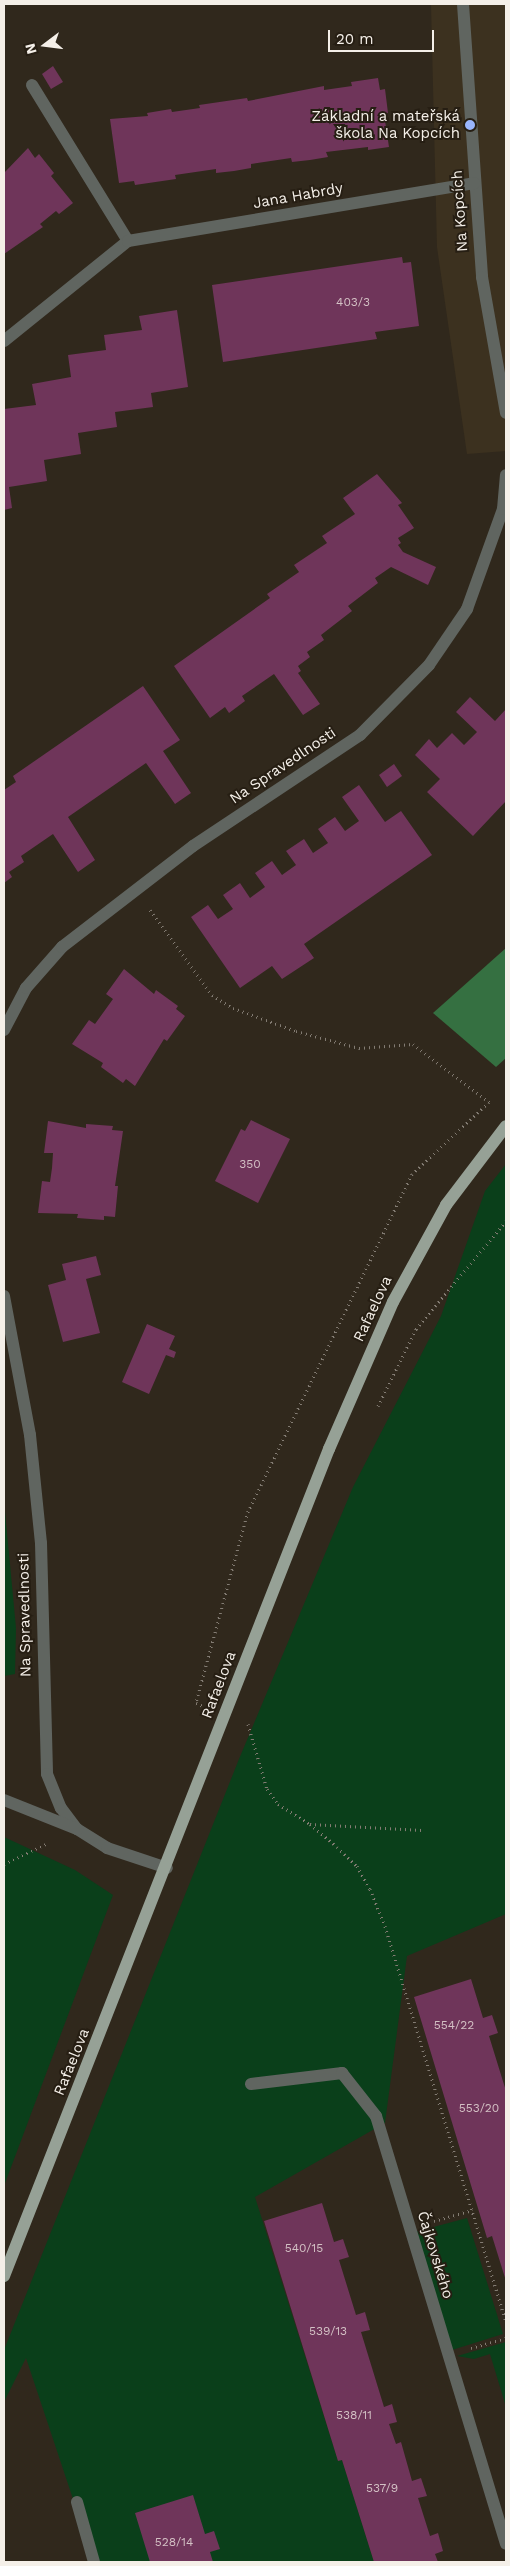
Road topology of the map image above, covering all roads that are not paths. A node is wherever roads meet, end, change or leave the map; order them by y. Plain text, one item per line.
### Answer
1 (463, 4) edge
2 (32, 85) dead end
3 (474, 183) junction
4 (128, 242) junction
5 (4, 341) edge
6 (506, 413) edge
7 (506, 419) edge
8 (506, 475) edge
9 (4, 1026) edge
10 (506, 1126) edge
11 (4, 1296) edge
12 (4, 1800) edge
13 (77, 1829) junction
14 (167, 1868) junction
15 (251, 2084) dead end
16 (4, 2276) edge
17 (77, 2502) dead end
18 (506, 2544) edge
19 (94, 2562) edge

1 - 3 street, Na Kopcích
2 - 4 street
3 - 4 street, Jana Habrdy
3 - 6 street, Na Kopcích
4 - 5 street, Jana Habrdy
6 - 7 street
8 - 9 street, Na Spravedlnosti
10 - 14 main road, Rafaelova
11 - 13 street, Na Spravedlnosti
12 - 13 street
13 - 14 street, Na Spravedlnosti
14 - 16 main road, Rafaelova
15 - 18 street, Čajkovského
17 - 19 street

